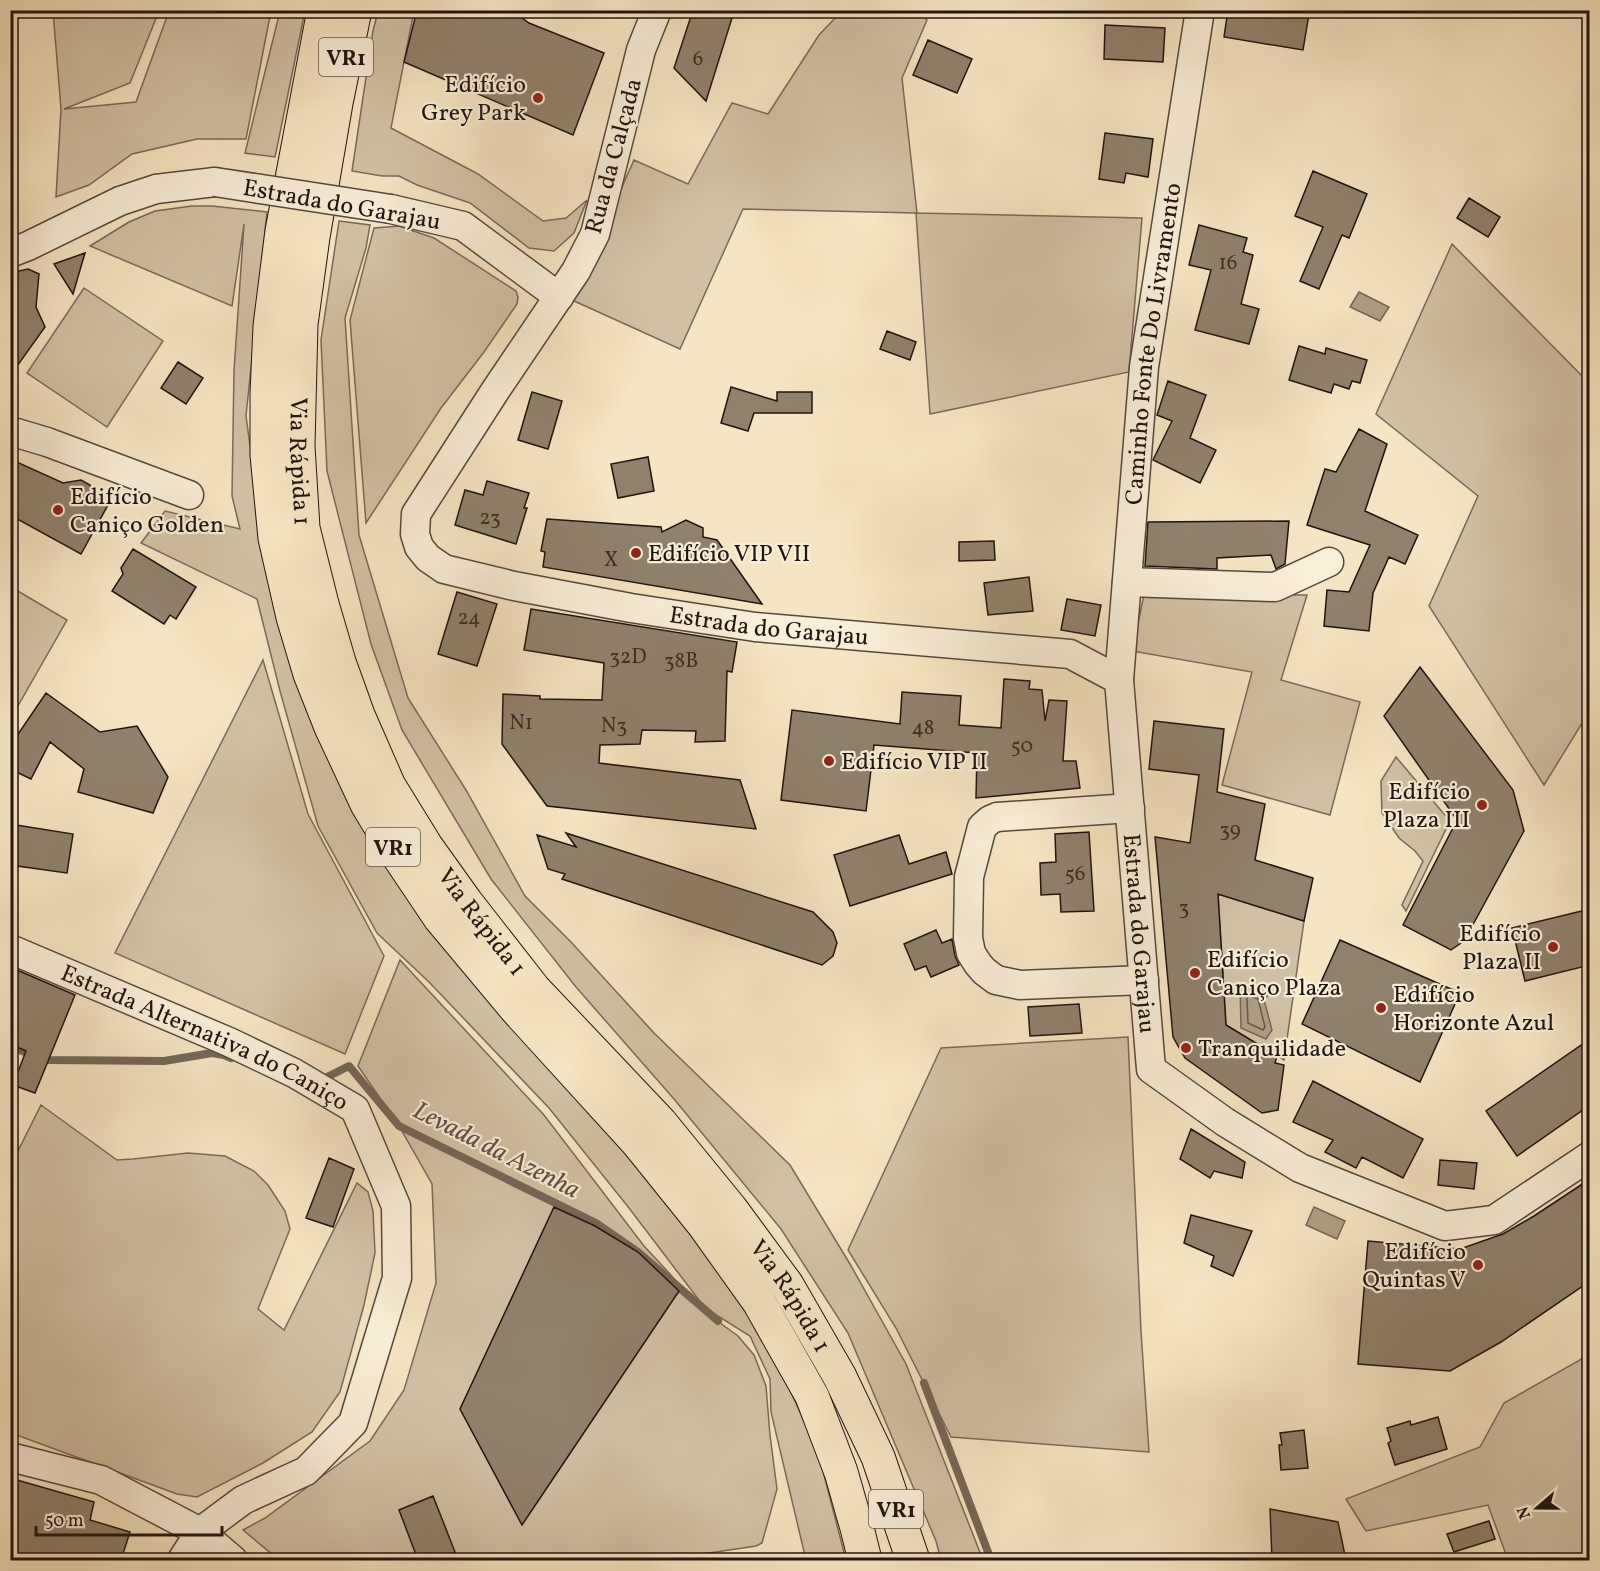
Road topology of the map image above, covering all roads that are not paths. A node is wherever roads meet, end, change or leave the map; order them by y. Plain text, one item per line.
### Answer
1 (324, 10) edge
2 (355, 10) edge
3 (657, 10) edge
4 (1200, 10) edge
5 (10, 253) edge
6 (559, 297) junction
7 (10, 431) edge
8 (189, 495) dead end
9 (1329, 562) dead end
10 (1127, 582) junction
11 (1119, 680) junction
12 (1130, 808) junction
13 (10, 949) edge
14 (1144, 980) junction
15 (1590, 1156) edge
16 (10, 1457) edge
17 (200, 1532) junction
18 (182, 1560) edge
19 (233, 1560) edge
20 (865, 1560) edge
21 (913, 1560) edge

1 - 20 highway, Via Rápida 1 / VR1
2 - 21 highway, Via Rápida 1 / VR1
3 - 6 street, Rua da Calçada
4 - 10 street, Caminho Fonte Do Livramento
5 - 6 street, Estrada do Garajau, bridge
6 - 11 street, Estrada do Garajau
7 - 8 street
9 - 10 street
10 - 11 street, Caminho Fonte Do Livramento
11 - 12 street, Estrada do Garajau
12 - 14 street, Estrada do Garajau
12 - 14 street
13 - 17 street, Estrada Alternativa do Caniço
14 - 15 street, Estrada do Garajau
16 - 17 street
17 - 18 street, Estrada Alternativa do Caniço
17 - 19 street

